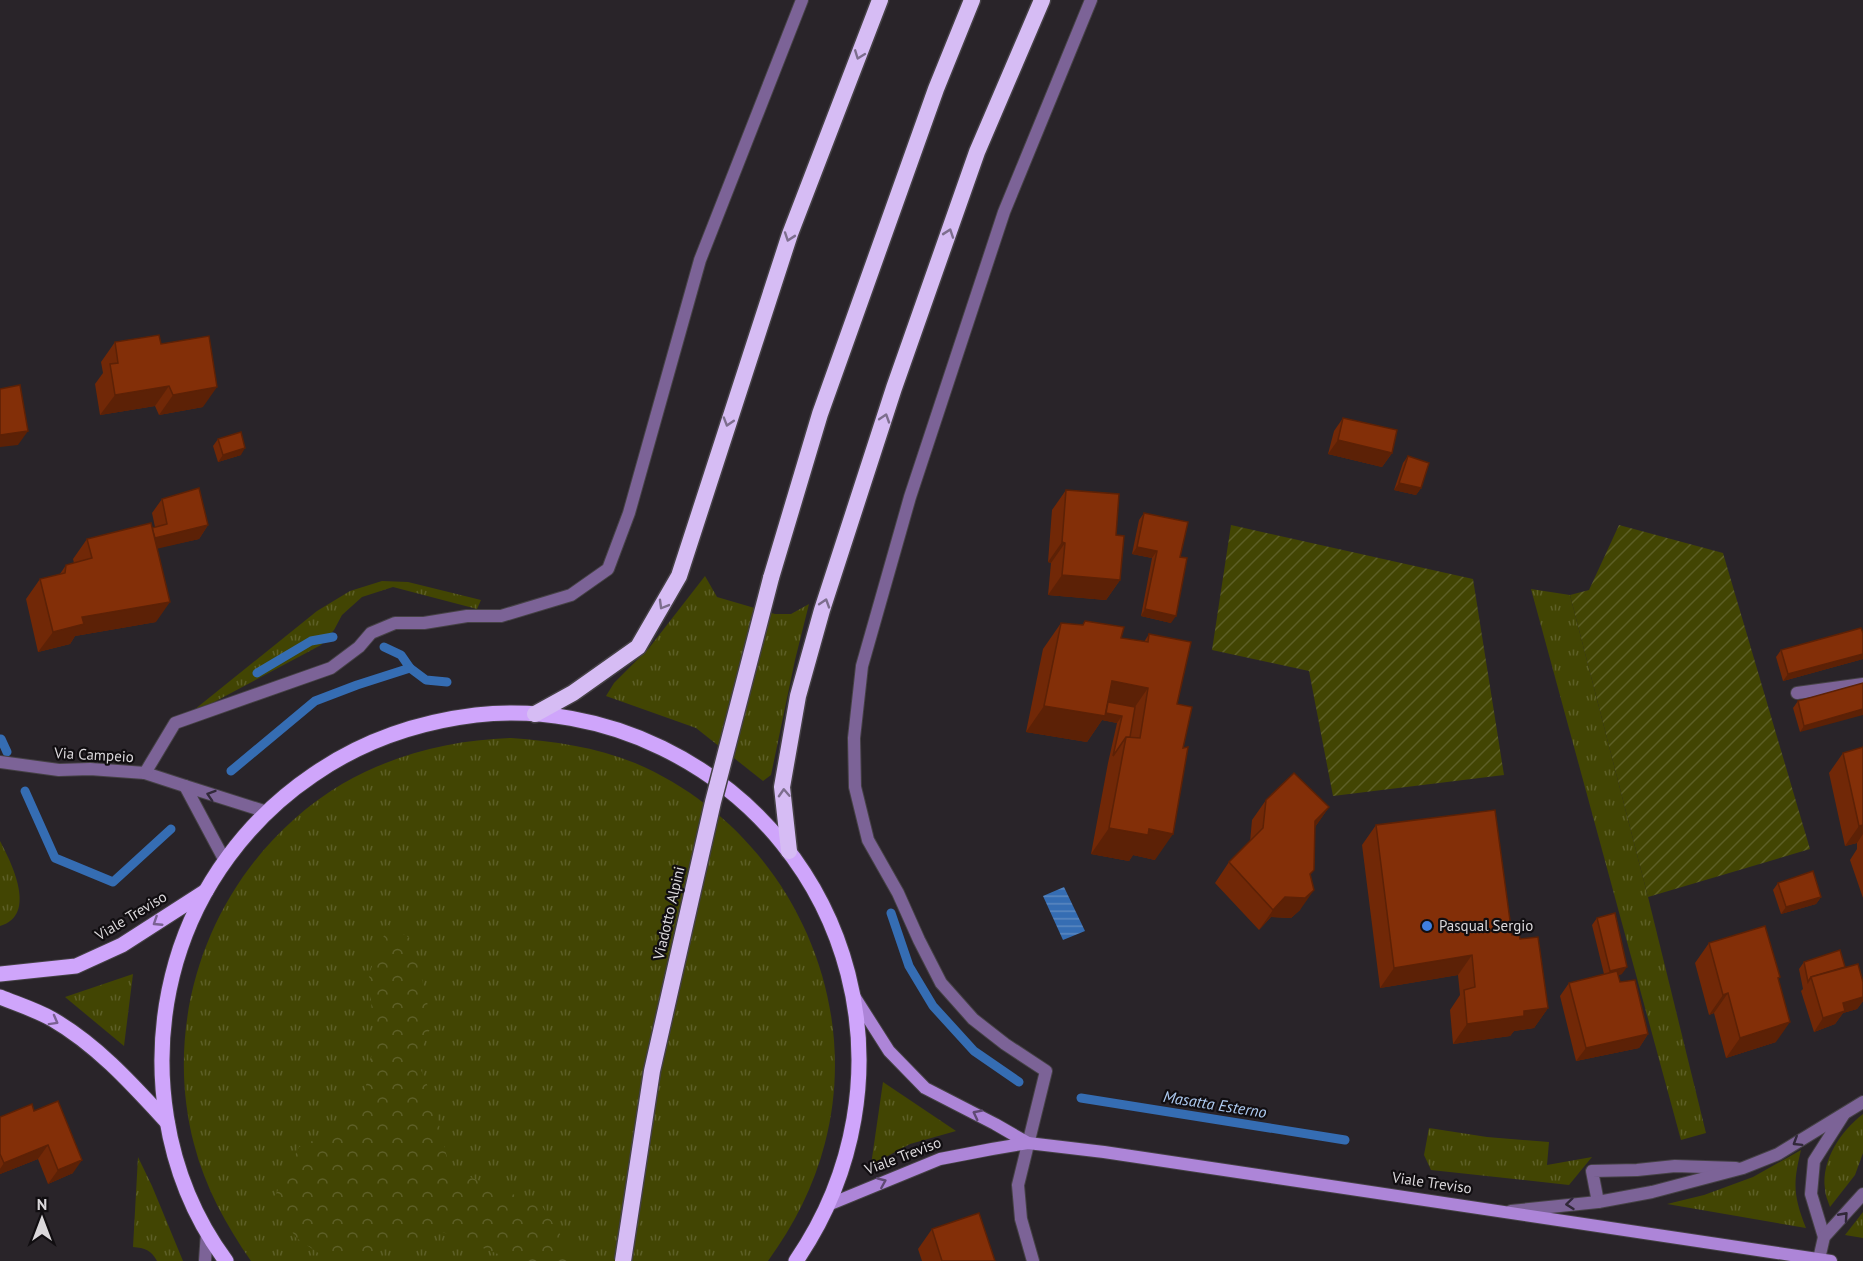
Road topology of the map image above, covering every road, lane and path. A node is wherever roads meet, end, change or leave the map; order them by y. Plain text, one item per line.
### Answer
1 (801, 0) edge
2 (880, 0) edge
3 (972, 0) edge
4 (1042, 0) edge
5 (1091, 0) edge
6 (1863, 684) edge
7 (1797, 693) dead end
8 (535, 714) junction
9 (0, 762) edge
10 (145, 773) junction
11 (185, 786) junction
12 (267, 812) junction
13 (789, 851) junction
14 (225, 861) junction
15 (206, 891) junction
16 (0, 974) edge
17 (854, 996) junction
18 (0, 997) edge
19 (1863, 1102) edge
20 (1846, 1111) junction
21 (167, 1122) junction
22 (1028, 1143) junction
23 (1743, 1168) junction
24 (1863, 1194) edge
25 (1598, 1202) junction
26 (828, 1205) junction
27 (1504, 1211) junction
28 (207, 1232) junction
29 (1824, 1237) junction
30 (1825, 1260) edge
31 (205, 1261) edge
32 (226, 1261) edge
33 (623, 1261) edge
34 (796, 1261) edge
35 (1033, 1261) edge

1 - 10 street
2 -> 8 highway
3 - 33 highway, Viadotto Alpini, bridge
13 -> 4 highway
5 - 22 street
6 - 7 street
8 - 12 main road
8 - 13 main road
9 - 10 street, Via Campeio
10 - 11 street, Via Campeio
12 -> 11 street, Via Campeio
11 - 14 street
12 - 14 main road
13 - 17 main road
14 - 15 main road
15 -> 16 main road, Viale Treviso
15 - 21 main road
22 -> 17 main road, Viale Treviso
17 - 26 main road
18 -> 21 main road
19 - 20 street
20 -> 23 street
20 - 29 street
21 - 28 main road
26 -> 22 main road, Viale Treviso
22 - 27 main road, Viale Treviso
22 - 35 street
23 - 25 street
23 - 25 street
29 -> 24 street
25 -> 27 street
26 - 34 main road
27 - 30 main road, Viale Treviso
28 - 31 street
28 - 32 main road
29 - 30 street

